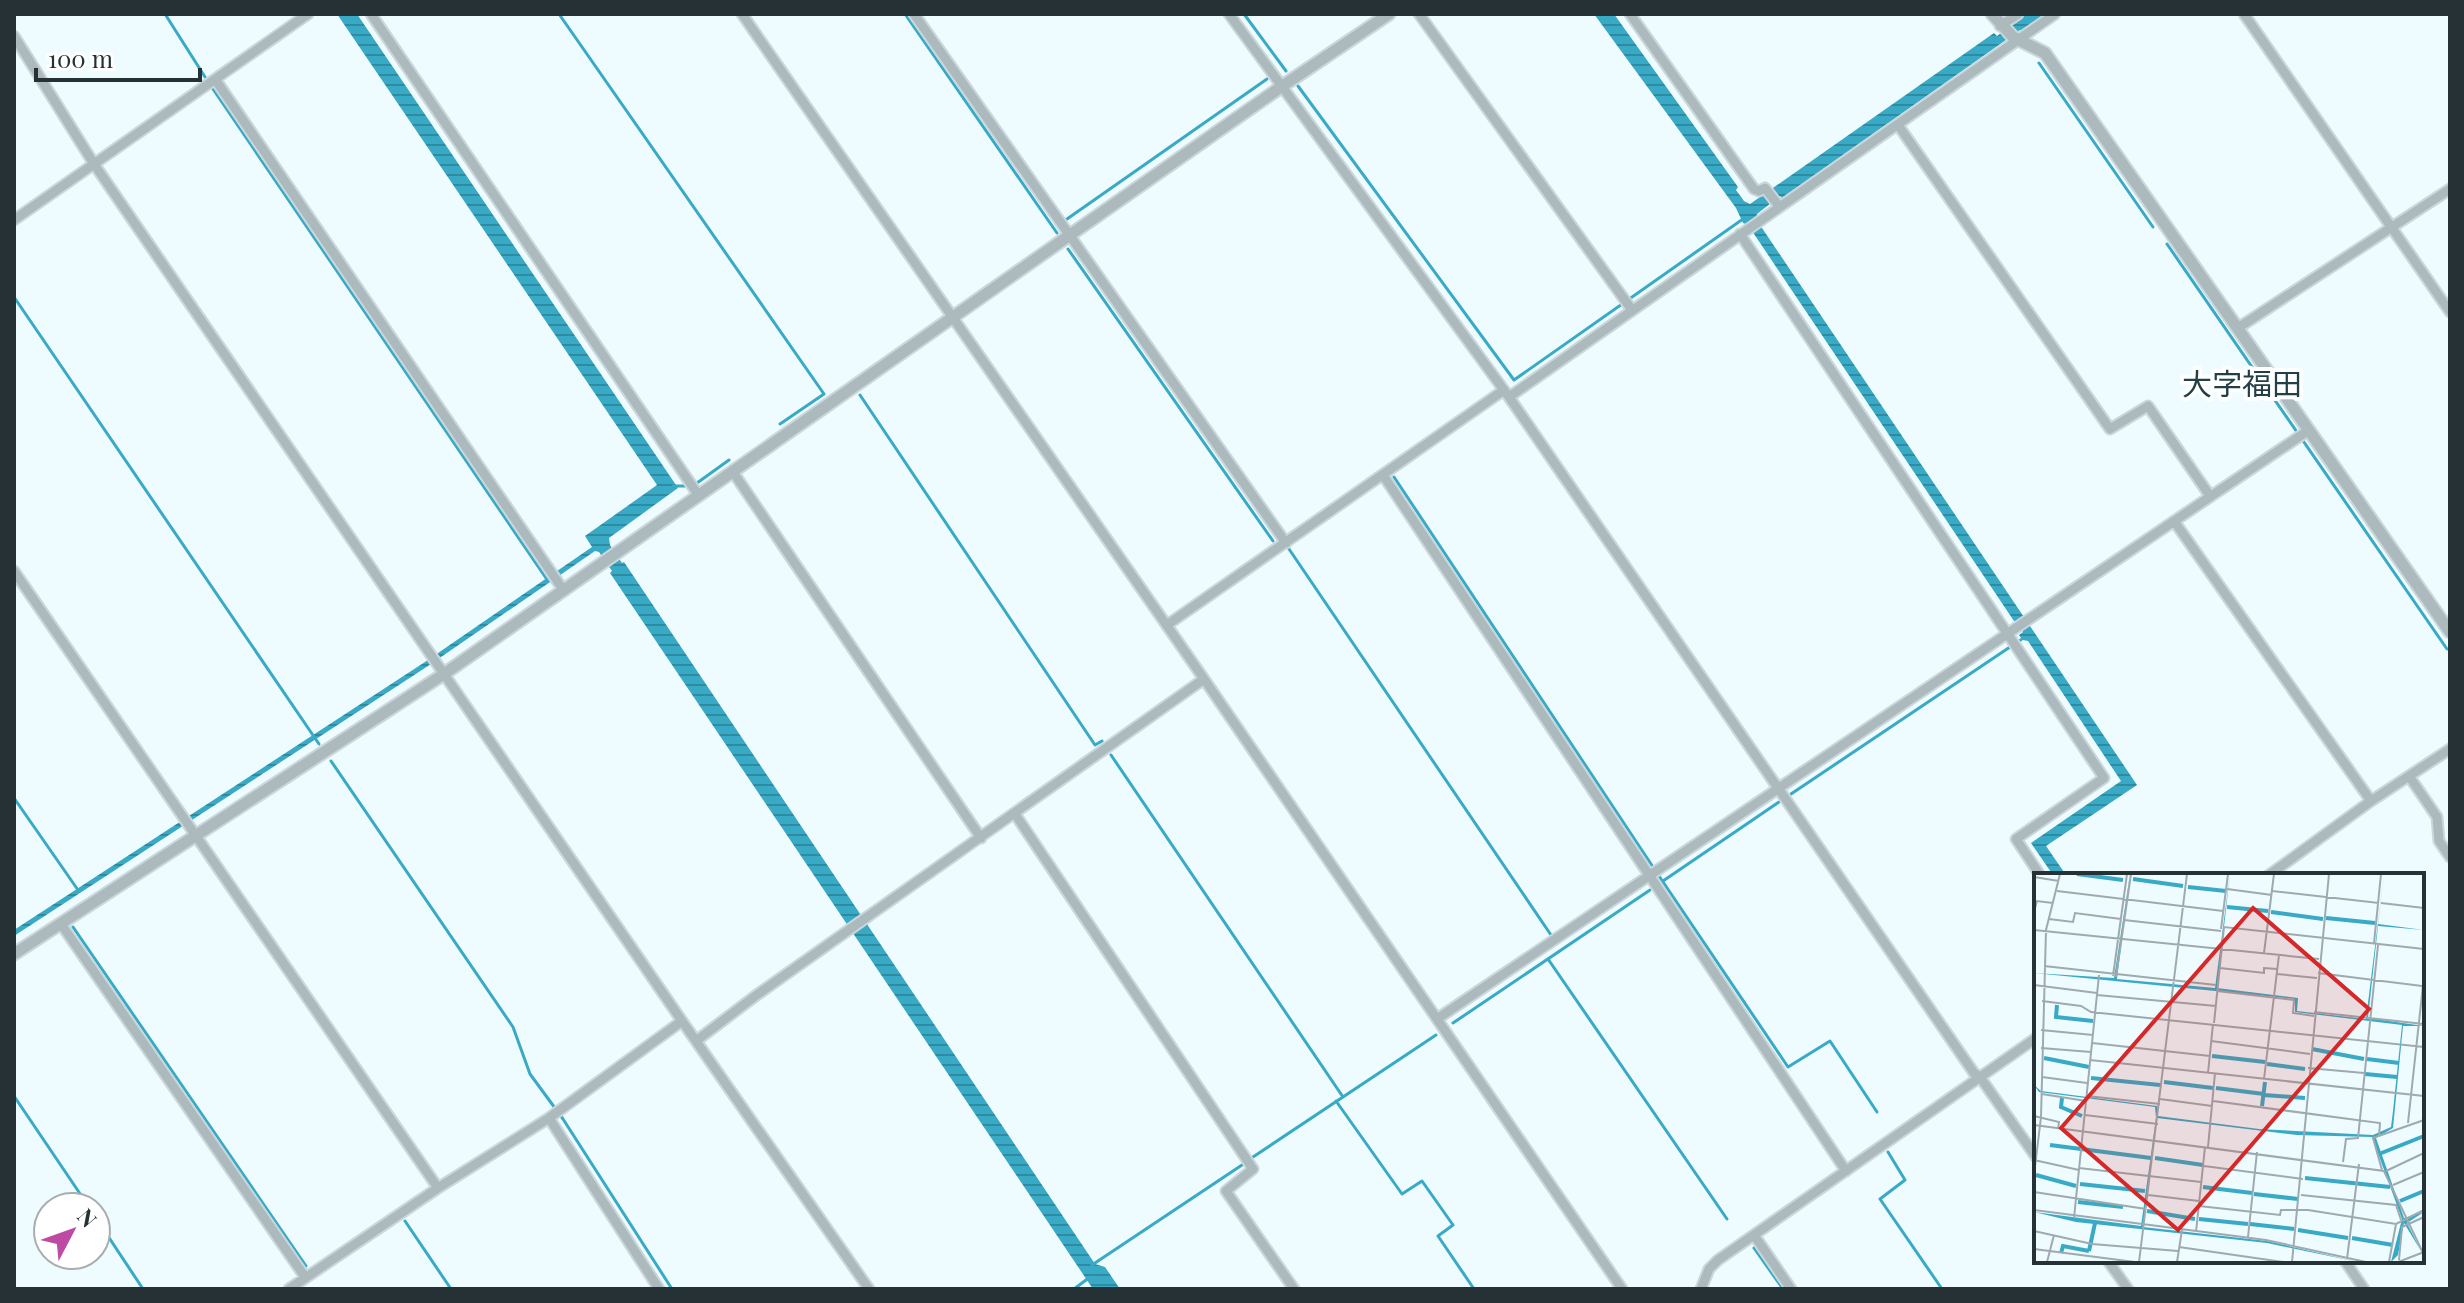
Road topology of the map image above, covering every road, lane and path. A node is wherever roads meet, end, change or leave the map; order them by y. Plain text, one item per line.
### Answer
1 (308, 14) edge
2 (371, 14) edge
3 (742, 14) edge
4 (914, 14) edge
5 (1229, 14) edge
6 (1389, 14) edge
7 (1419, 14) edge
8 (1630, 14) edge
9 (1992, 14) edge
10 (2055, 14) edge
11 (2244, 14) edge
12 (2011, 26) edge
13 (14, 36) edge
14 (215, 79) junction
15 (1281, 87) junction
16 (1898, 125) junction
17 (94, 164) junction
18 (2450, 189) edge
19 (1779, 206) junction
20 (14, 220) edge
21 (2392, 229) junction
22 (1742, 232) junction
23 (1069, 235) junction
24 (1628, 305) junction
25 (2450, 312) edge
26 (953, 317) junction
27 (2238, 328) junction
28 (1507, 394) junction
29 (2302, 434) junction
30 (733, 472) junction
31 (1383, 475) junction
32 (699, 496) junction
33 (2210, 496) junction
34 (2174, 521) junction
35 (1286, 543) junction
36 (14, 571) edge
37 (558, 581) junction
38 (1167, 625) junction
39 (2450, 632) edge
40 (2013, 637) junction
41 (438, 664) junction
42 (1204, 679) junction
43 (2450, 749) edge
44 (2409, 776) junction
45 (1779, 789) junction
46 (2371, 801) junction
47 (1015, 814) junction
48 (196, 835) junction
49 (981, 838) junction
50 (2450, 857) edge
51 (2039, 873) edge
52 (2272, 873) edge
53 (1650, 876) junction
54 (61, 924) junction
55 (14, 954) edge
56 (1437, 1019) junction
57 (682, 1021) junction
58 (2034, 1039) edge
59 (696, 1041) junction
60 (1980, 1077) junction
61 (555, 1114) junction
62 (2034, 1154) edge
63 (1846, 1171) junction
64 (438, 1188) junction
65 (1754, 1235) junction
66 (2109, 1263) edge
67 (2346, 1263) edge
68 (305, 1277) junction
69 (289, 1289) edge
70 (659, 1289) edge
71 (869, 1289) edge
72 (1294, 1289) edge
73 (1622, 1289) edge
74 (1701, 1289) edge
75 (1791, 1289) edge
76 (2128, 1289) edge
77 (2364, 1289) edge

1 - 14 street
2 - 32 street
3 - 26 street
4 - 23 street
5 - 15 street
6 - 15 street
7 - 24 street
8 - 19 street
9 - 12 street
10 - 12 street
11 - 21 street
12 - 16 street
12 - 27 street
13 - 17 street
14 - 17 street
14 - 37 street
15 - 23 street
15 - 28 street
16 - 19 street
16 - 33 street
17 - 20 street
17 - 41 street
18 - 21 street
19 - 22 street
21 - 25 street
21 - 27 street
22 - 24 street
22 - 40 street
23 - 26 street
23 - 35 street
24 - 28 street
26 - 30 street
26 - 38 street
27 - 29 street
28 - 31 street
28 - 45 street
29 - 33 street
29 - 39 street
30 - 32 street
30 - 49 street
31 - 35 street
31 - 53 street
32 - 37 street
33 - 34 street
34 - 40 street
34 - 46 street
35 - 38 street
36 - 48 street
37 - 41 street
38 - 42 street
40 - 45 street
40 - 51 street
41 - 48 street
41 - 57 street
42 - 47 street
42 - 56 street
43 - 44 street
44 - 46 street
44 - 50 street
45 - 53 street
45 - 60 street
46 - 52 street
47 - 49 street
47 - 72 street
48 - 54 street
48 - 64 street
49 - 59 street
53 - 56 street
53 - 63 street
54 - 55 street
54 - 68 street
56 - 73 street
57 - 59 street
57 - 61 street
58 - 60 street
59 - 71 street
60 - 62 street
60 - 63 street
61 - 64 street
61 - 70 street
63 - 65 street
64 - 68 street
65 - 74 street
65 - 75 street
66 - 76 street
67 - 77 street
68 - 69 street

